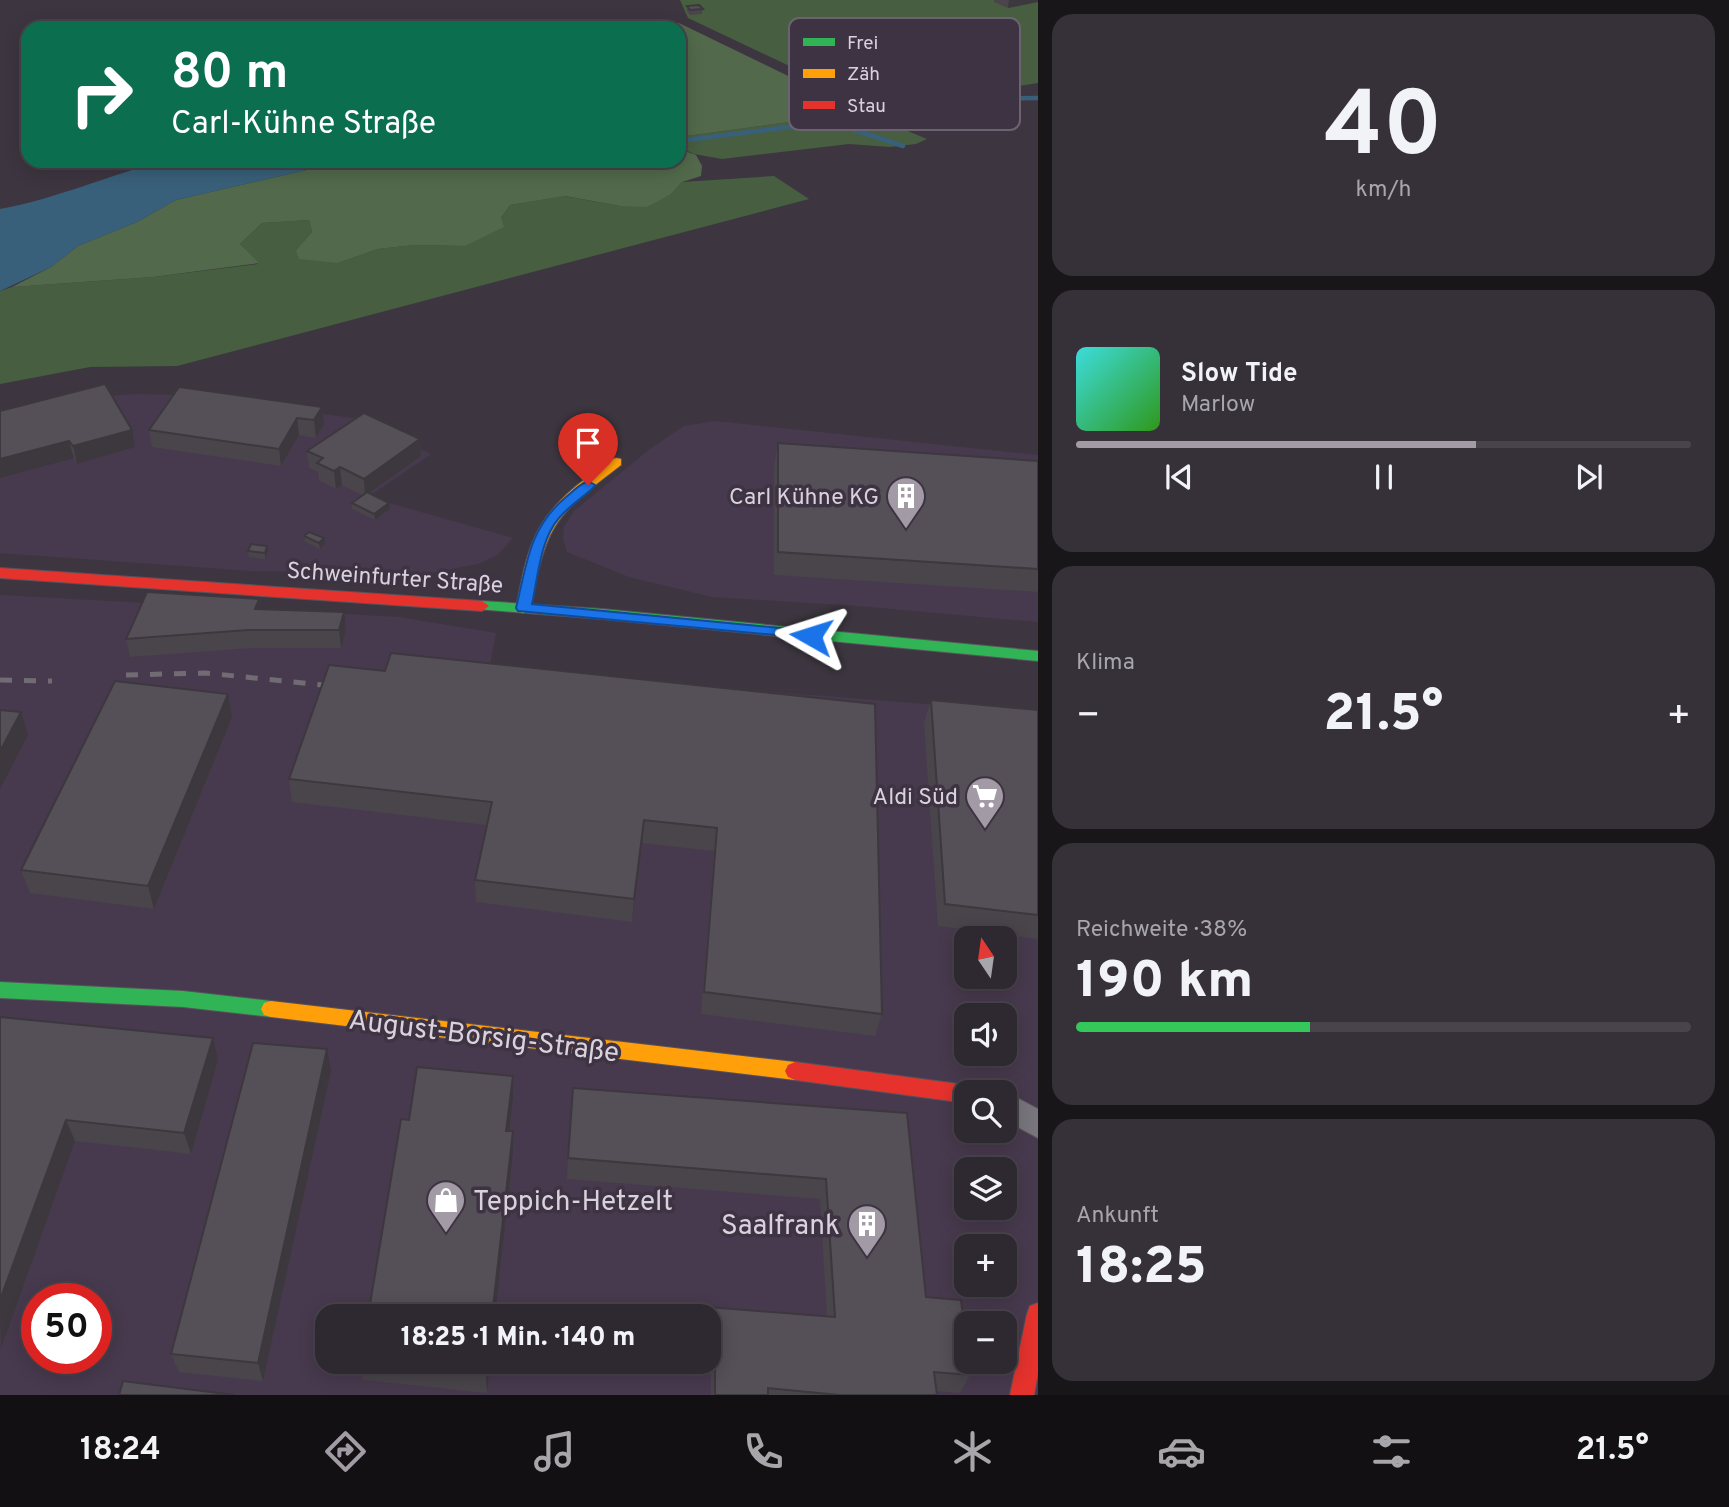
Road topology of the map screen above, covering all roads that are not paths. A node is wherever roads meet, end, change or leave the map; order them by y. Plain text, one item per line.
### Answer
1 (616, 462) dead end
2 (0, 573) edge
3 (523, 608) junction
4 (1038, 656) edge
5 (0, 990) edge
6 (954, 1091) edge
7 (1017, 1112) edge
8 (1037, 1124) edge
9 (1038, 1314) edge
10 (1022, 1395) edge

1 - 3 street
2 - 3 street, Schweinfurter Straße
3 - 4 street, Schweinfurter Straße
5 - 6 street, August-Borsig-Straße
7 - 8 street
9 - 10 street

